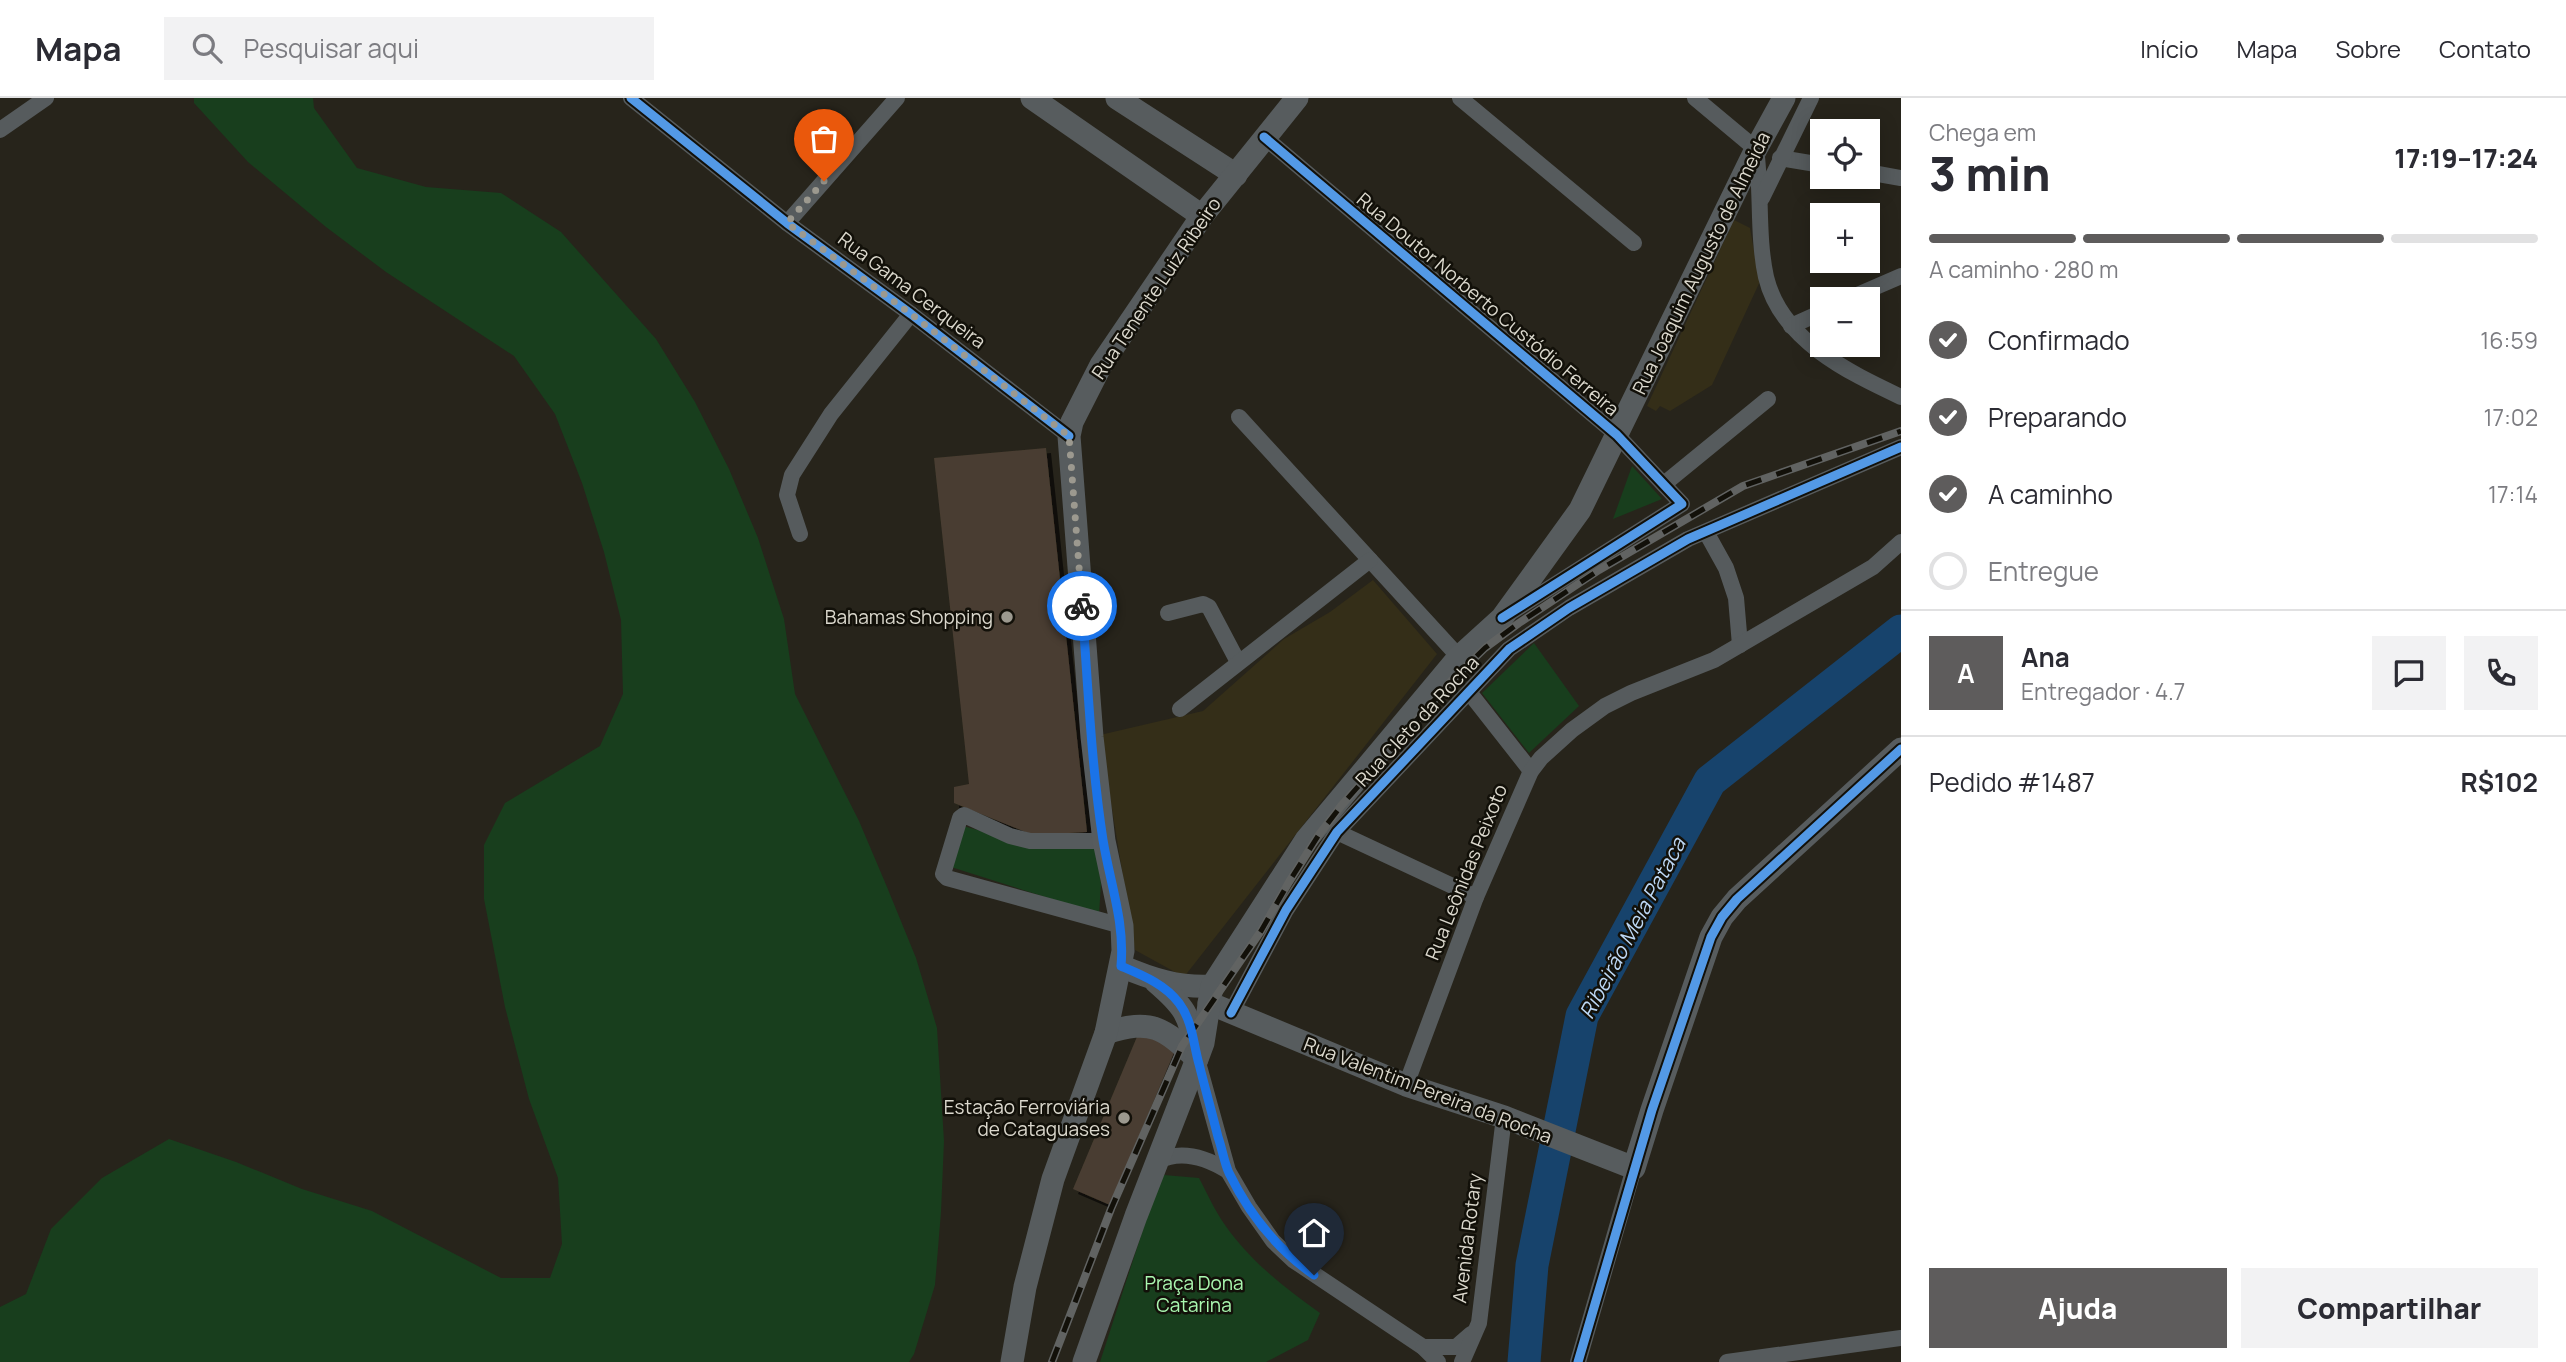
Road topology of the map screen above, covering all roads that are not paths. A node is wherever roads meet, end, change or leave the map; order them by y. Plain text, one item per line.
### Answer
1 (46, 98) edge
2 (631, 98) edge
3 (897, 98) edge
4 (1032, 98) edge
5 (1117, 98) edge
6 (1297, 98) edge
7 (1460, 98) edge
8 (1695, 98) edge
9 (1784, 98) edge
10 (1811, 98) edge
11 (1, 128) edge
12 (1265, 137) junction
13 (1756, 149) junction
14 (1780, 158) junction
15 (1810, 163) edge
16 (1880, 174) edge
17 (1236, 175) junction
18 (1901, 177) edge
19 (1761, 200) junction
20 (1202, 216) junction
21 (787, 223) junction
22 (1634, 243) dead end
23 (1901, 276) edge
24 (1876, 287) edge
25 (911, 314) junction
26 (1810, 317) edge
27 (1791, 326) junction
28 (1901, 397) edge
29 (1768, 400) dead end
30 (1239, 417) dead end
31 (1617, 435) junction
32 (1069, 436) junction
33 (1901, 447) edge
34 (1664, 484) junction
35 (1706, 532) junction
36 (800, 534) dead end
37 (1901, 542) edge
38 (1370, 559) junction
39 (1168, 613) dead end
40 (1502, 618) junction
41 (1740, 645) junction
42 (1459, 657) junction
43 (1238, 662) junction
44 (1469, 691) junction
45 (1180, 709) dead end
46 (1901, 749) edge
47 (1531, 771) junction
48 (1337, 832) junction
49 (1104, 841) junction
50 (1476, 897) junction
51 (1122, 926) junction
52 (1121, 966) junction
53 (1154, 981) junction
54 (1219, 1003) junction
55 (1106, 1033) junction
56 (1197, 1059) junction
57 (1406, 1085) junction
58 (1504, 1117) junction
59 (1158, 1161) junction
60 (1634, 1168) junction
61 (1228, 1171) junction
62 (1479, 1323) junction
63 (1901, 1338) edge
64 (1423, 1346) junction
65 (1809, 1350) junction
66 (1012, 1362) edge
67 (1084, 1362) edge
68 (1438, 1362) edge
69 (1462, 1362) edge
70 (1578, 1362) edge
71 (1727, 1362) edge
72 (1821, 1362) edge

1 - 11 street
2 - 21 street, Rua Gama Cerqueira
3 - 21 street
4 - 20 main road
5 - 17 main road
6 - 12 main road, Rua Tenente Luiz Ribeiro
7 - 22 street
8 - 13 street
9 - 13 main road, Rua Joaquim Augusto de Almeida
10 - 14 street
12 - 17 main road, Rua Tenente Luiz Ribeiro
12 - 31 street, Rua Doutor Norberto Custódio Ferreira
13 - 19 street
13 - 31 main road, Rua Joaquim Augusto de Almeida
14 - 15 street
14 - 19 street
16 - 18 street
17 - 20 main road, Rua Tenente Luiz Ribeiro
19 - 27 street
20 - 32 main road, Rua Tenente Luiz Ribeiro
21 - 25 street, Rua Gama Cerqueira
23 - 24 street
25 - 32 street, Rua Gama Cerqueira
25 - 36 street
26 - 27 street
27 - 28 street
29 - 34 street
30 - 38 street
31 - 34 street, Rua Doutor Norberto Custódio Ferreira
31 - 40 main road, Rua Joaquim Augusto de Almeida
32 - 49 main road, Rua Tenente Luiz Ribeiro
33 - 35 street, Rua Cleto da Rocha
34 - 40 street, Rua Doutor Norberto Custódio Ferreira
35 - 41 street
35 - 44 street, Rua Cleto da Rocha
37 - 41 street
38 - 42 street
38 - 43 street
39 - 43 street
40 - 42 main road, Rua Joaquim Augusto de Almeida
41 - 47 street
42 - 54 main road, Rua Joaquim Augusto de Almeida
43 - 45 street
44 - 47 street, Rua Leônidas Peixoto
44 - 48 street, Rua Cleto da Rocha
46 - 60 main road
47 - 50 street, Rua Leônidas Peixoto
48 - 50 street
48 - 54 street, Rua Cleto da Rocha
49 - 51 main road, Rua Tenente Luiz Ribeiro
49 - 51 street
50 - 57 street, Rua Leônidas Peixoto
51 - 52 main road, Rua Tenente Luiz Ribeiro
52 - 53 main road
52 - 55 main road, Rua Tenente Luiz Ribeiro
53 - 54 main road, Rua Valentim Pereira da Rocha
53 - 56 main road
54 - 56 main road, Rua Joaquim Augusto de Almeida
54 - 57 main road, Rua Valentim Pereira da Rocha
55 - 56 main road
55 - 66 main road, Rua Tenente Luiz Ribeiro
56 - 59 main road, Rua Joaquim Augusto de Almeida
56 - 61 street
57 - 58 main road, Rua Valentim Pereira da Rocha
58 - 60 main road, Rua Valentim Pereira da Rocha
58 - 62 street, Avenida Rotary
59 - 61 street
59 - 67 main road, Rua Joaquim Augusto de Almeida
60 - 70 street
61 - 64 street
62 - 64 street
62 - 69 street, Avenida Rotary
63 - 65 street
64 - 68 street
65 - 71 street
65 - 72 street

